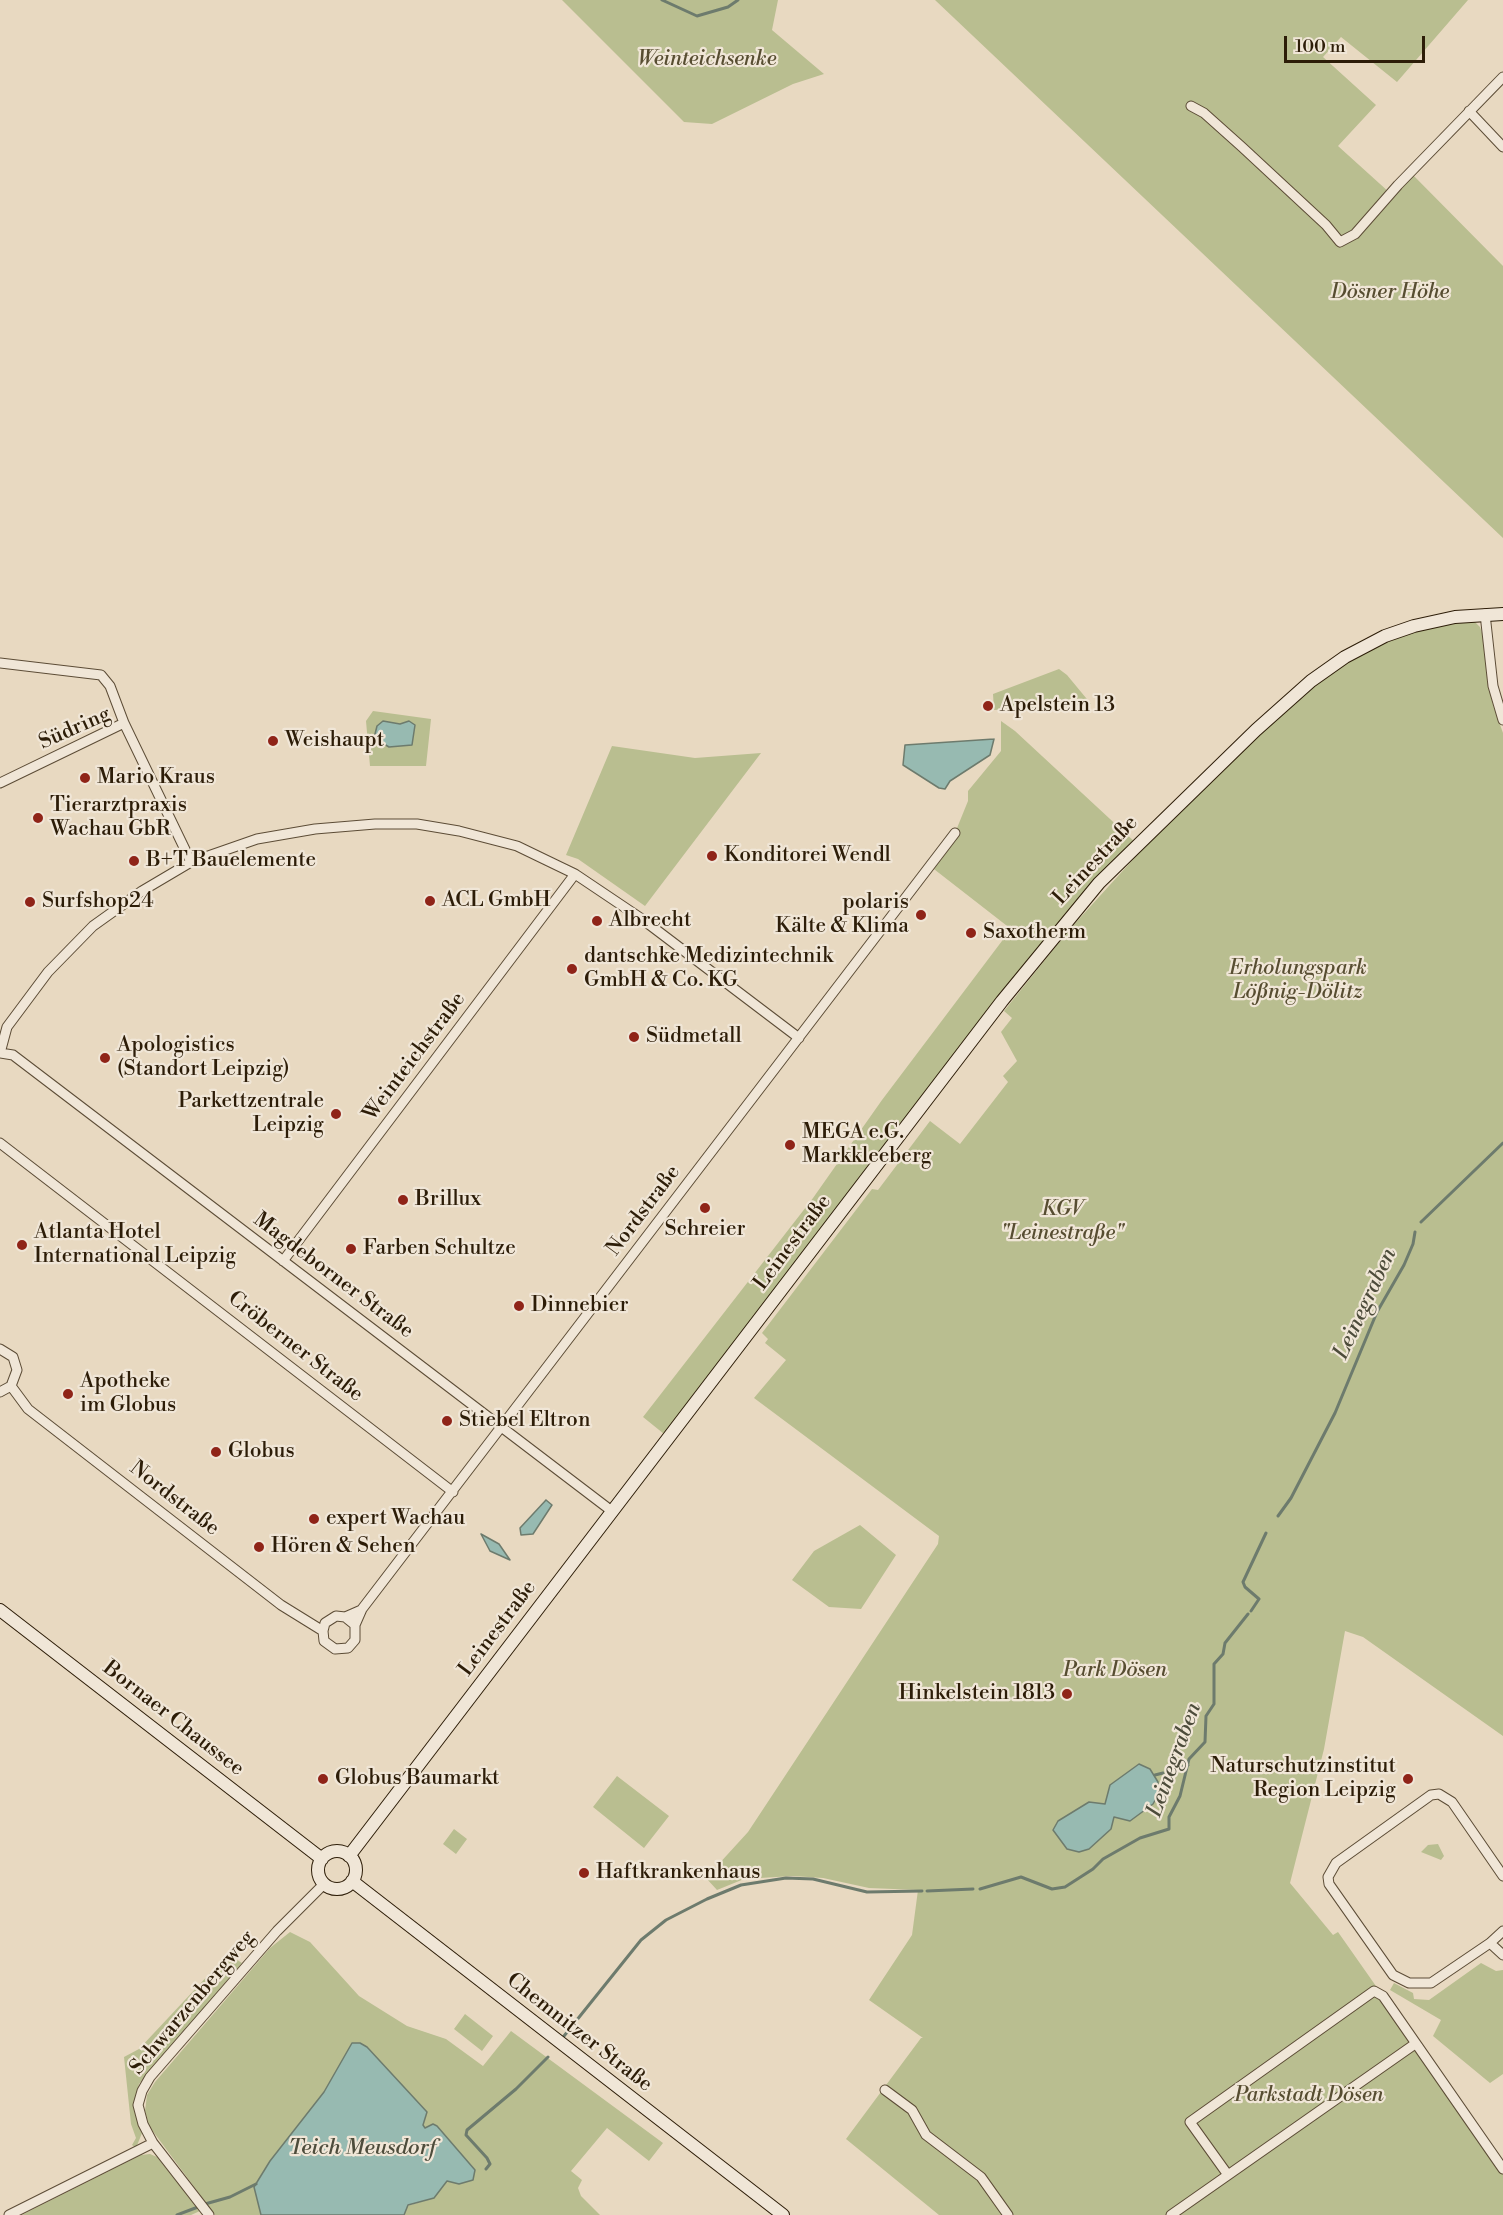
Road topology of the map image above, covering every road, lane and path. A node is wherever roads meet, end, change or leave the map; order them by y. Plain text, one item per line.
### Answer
1 (1503, 77) edge
2 (1191, 106) dead end
3 (1469, 111) junction
4 (1503, 147) edge
5 (1485, 614) junction
6 (1503, 614) edge
7 (0, 663) edge
8 (1503, 720) edge
9 (124, 723) junction
10 (0, 783) edge
11 (955, 833) dead end
12 (191, 862) junction
13 (575, 874) junction
14 (799, 1038) junction
15 (0, 1053) edge
16 (0, 1143) edge
17 (283, 1261) junction
18 (0, 1349) edge
19 (11, 1386) junction
20 (0, 1392) edge
21 (502, 1427) junction
22 (453, 1492) junction
23 (613, 1512) junction
24 (0, 1610) edge
25 (361, 1611) junction
26 (345, 1617) junction
27 (355, 1625) junction
28 (322, 1631) junction
29 (349, 1856) junction
30 (322, 1859) junction
31 (1503, 1876) edge
32 (352, 1881) junction
33 (324, 1884) junction
34 (1503, 1931) edge
35 (1490, 1943) junction
36 (1503, 1955) edge
37 (1415, 2044) junction
38 (885, 2090) dead end
39 (153, 2144) junction
40 (1499, 2154) edge
41 (1503, 2169) edge
42 (1228, 2175) junction
43 (9, 2215) edge
44 (209, 2215) edge
45 (783, 2215) edge
46 (1008, 2215) edge
47 (1171, 2215) edge

1 - 3 street
2 - 3 street
3 - 4 street
5 - 6 main road, Leinestraße
5 - 8 street
5 - 23 main road, Leinestraße
7 - 9 street
9 - 10 street, Südring
9 - 12 street, Südring
11 - 14 street, Nordstraße
12 - 13 street
12 - 15 street
13 - 14 street
13 - 17 street, Weinteichstraße
14 - 21 street, Nordstraße
15 - 17 street, Magdeborner Straße
16 - 22 street, Cröberner Straße
17 - 21 street, Magdeborner Straße
18 - 19 street
19 - 20 street
19 - 28 street, Nordstraße
21 - 22 street, Nordstraße
21 - 23 street, Magdeborner Straße
22 - 25 street, Nordstraße
23 - 29 main road, Leinestraße
24 - 30 main road, Bornaer Chaussee
25 - 26 street
25 - 27 street, Nordstraße
26 - 27 street
26 - 28 street
27 - 28 street, Nordstraße
29 - 30 main road
29 - 32 main road
30 - 33 main road
31 - 35 street
32 - 33 main road
32 - 45 main road, Chemnitzer Straße
33 - 39 street, Schwarzenbergweg
34 - 35 street
35 - 36 street
37 - 40 street
37 - 42 street
37 - 42 street
38 - 46 street
39 - 43 street
39 - 44 street, Schwarzenbergweg
40 - 41 street
42 - 47 street

